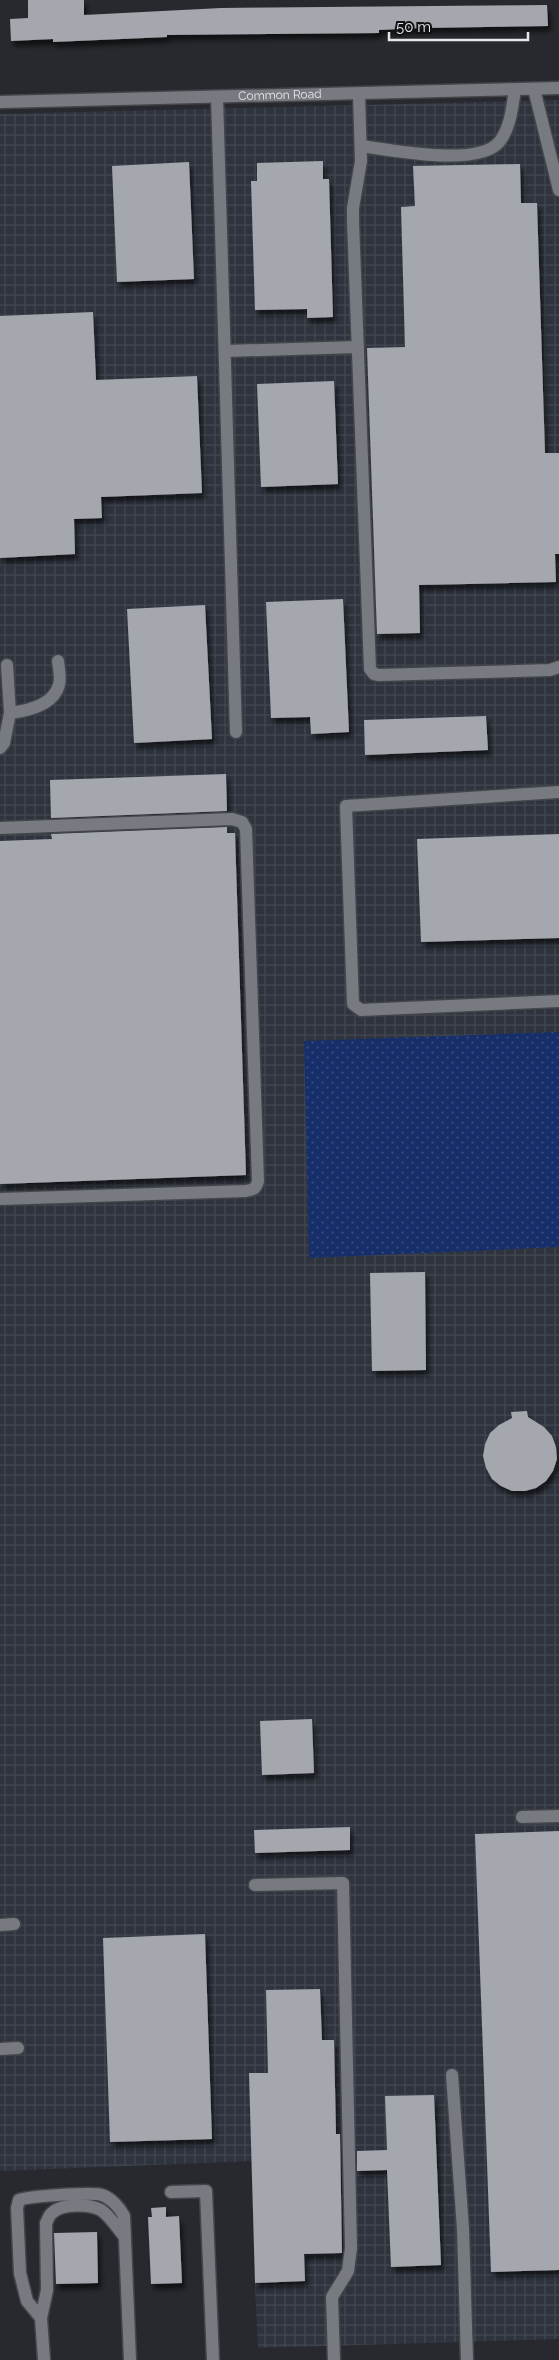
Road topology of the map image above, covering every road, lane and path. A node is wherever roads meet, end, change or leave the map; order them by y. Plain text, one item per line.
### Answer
1 (559, 88) edge
2 (534, 89) junction
3 (515, 90) junction
4 (359, 94) junction
5 (217, 97) junction
6 (0, 102) edge
7 (361, 146) junction
8 (559, 190) edge
9 (358, 347) junction
10 (225, 351) junction
11 (58, 662) dead end
12 (7, 665) dead end
13 (559, 666) edge
14 (10, 713) junction
15 (236, 732) dead end
16 (0, 748) edge
17 (559, 792) edge
18 (0, 828) edge
19 (559, 1001) edge
20 (0, 1199) edge
21 (559, 1816) edge
22 (522, 1817) dead end
23 (255, 1884) dead end
24 (14, 1924) dead end
25 (0, 1925) edge
26 (18, 2048) dead end
27 (0, 2049) edge
28 (452, 2075) dead end
29 (171, 2192) dead end
30 (124, 2237) junction
31 (41, 2318) junction
32 (44, 2360) edge
33 (130, 2360) edge
34 (213, 2360) edge
35 (334, 2360) edge
36 (467, 2360) edge

1 - 2 street, Common Road
2 - 3 street, Common Road
2 - 8 street
3 - 4 street, Common Road
3 - 7 street
4 - 5 street, Common Road
4 - 7 street
5 - 6 street, Common Road
5 - 10 street
7 - 9 street
9 - 10 street
9 - 13 street
10 - 15 street
11 - 14 street
12 - 14 street
14 - 16 street
17 - 19 street
18 - 20 street
21 - 22 street
23 - 35 street
24 - 25 street
26 - 27 street
28 - 36 street
29 - 34 street
30 - 31 street
30 - 31 street
30 - 33 street
31 - 32 street

